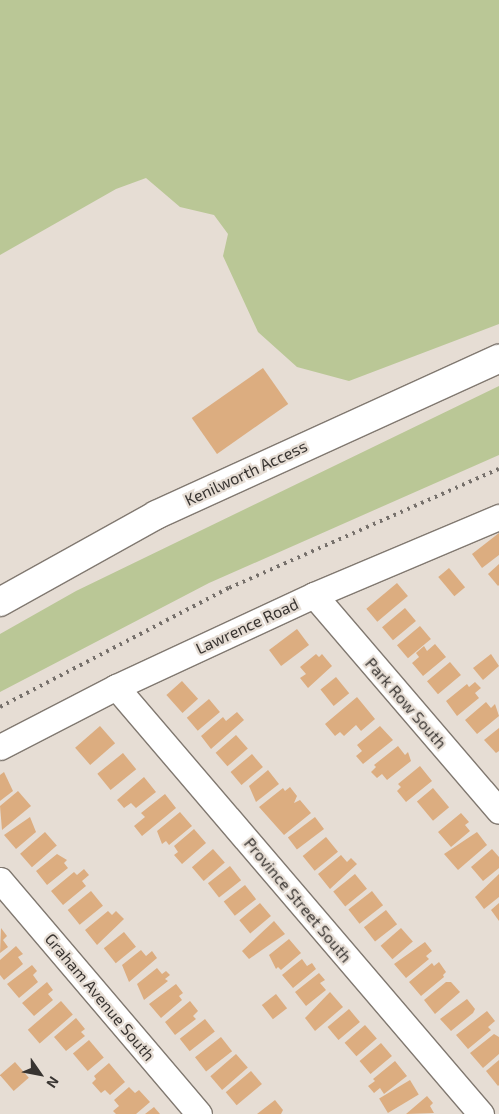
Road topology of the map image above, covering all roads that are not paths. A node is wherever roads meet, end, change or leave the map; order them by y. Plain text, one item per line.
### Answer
1 (499, 359) edge
2 (499, 518) edge
3 (314, 595) junction
4 (0, 602) edge
5 (116, 687) junction
6 (0, 747) edge
7 (499, 811) edge
8 (0, 880) edge
9 (200, 1114) edge
10 (481, 1114) edge

1 - 4 main road, Kenilworth Access
2 - 3 street, Lawrence Road
3 - 5 street, Lawrence Road
3 - 7 street, Park Row South
5 - 6 street, Lawrence Road
5 - 10 street, Province Street South
8 - 9 street, Graham Avenue South

